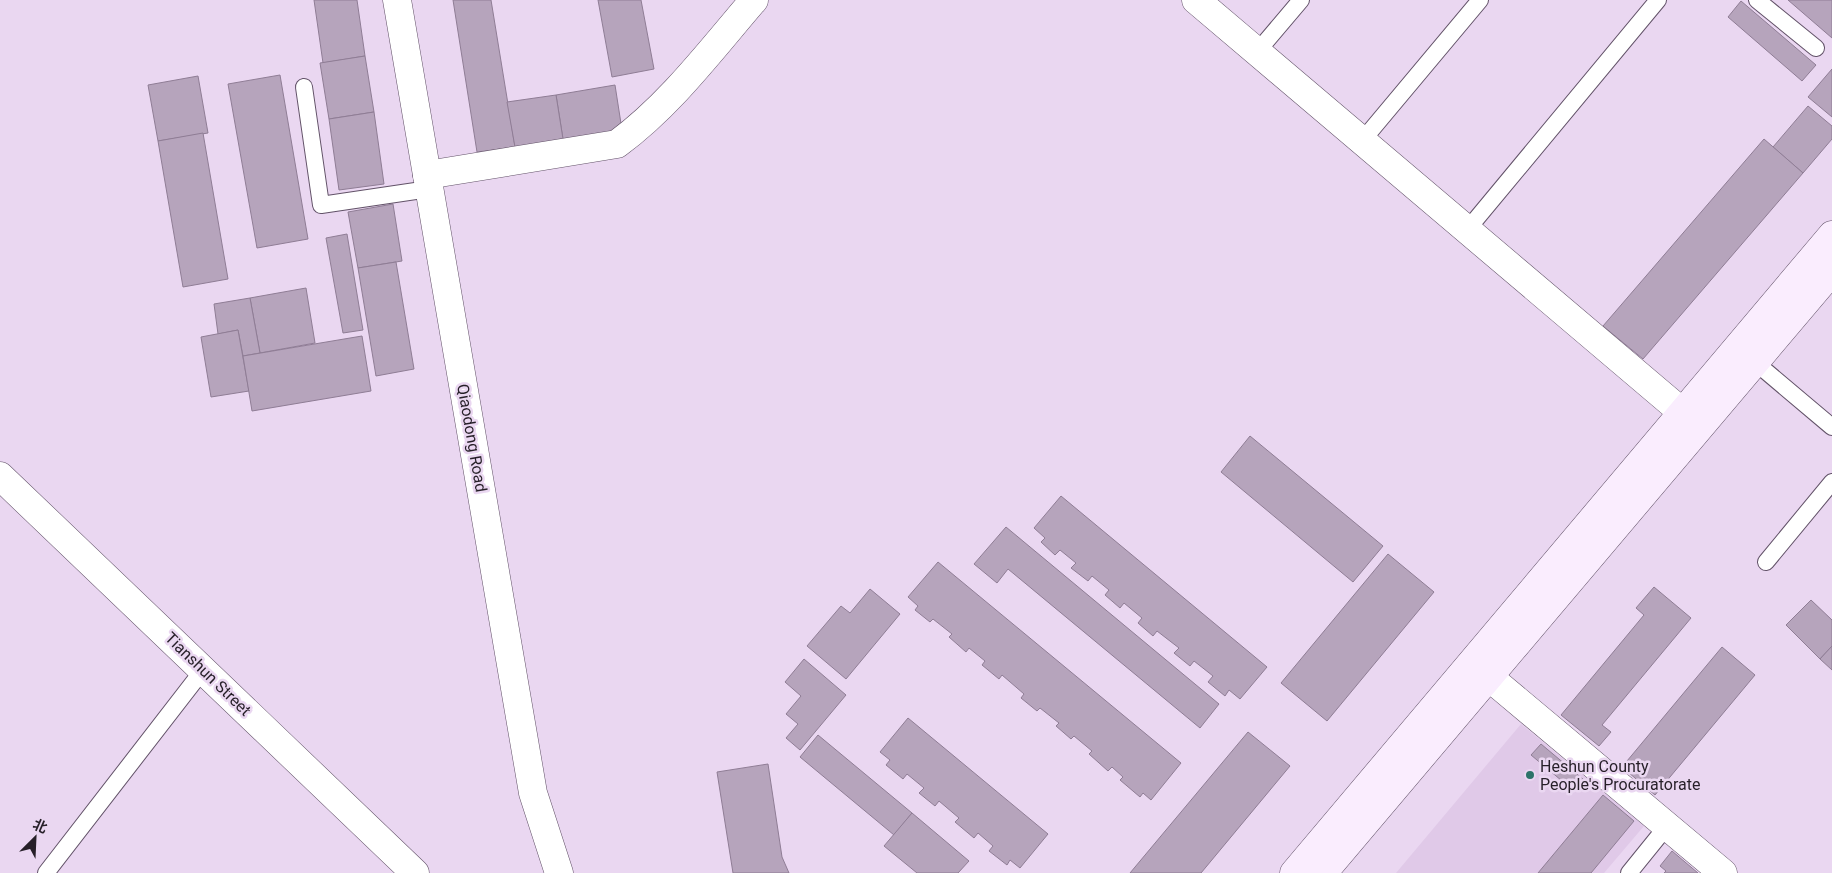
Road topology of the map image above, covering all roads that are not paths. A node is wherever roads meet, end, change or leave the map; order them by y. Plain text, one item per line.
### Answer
1 (397, 0) edge
2 (754, 0) edge
3 (1196, 0) edge
4 (1301, 0) edge
5 (1480, 0) edge
6 (1658, 0) edge
7 (1757, 0) edge
8 (1816, 48) dead end
9 (1257, 52) junction
10 (304, 87) dead end
11 (1362, 141) junction
12 (428, 182) junction
13 (1467, 230) junction
14 (1832, 235) edge
15 (1832, 271) edge
16 (1755, 362) junction
17 (1682, 412) junction
18 (1832, 427) edge
19 (0, 476) edge
20 (1832, 482) edge
21 (1766, 562) dead end
22 (203, 670) junction
23 (1489, 677) junction
24 (1668, 826) junction
25 (46, 873) edge
26 (415, 873) edge
27 (559, 873) edge
28 (1294, 873) edge
29 (1323, 873) edge
30 (1628, 873) edge
31 (1724, 873) edge

1 - 12 street, Qiaodong Road
2 - 12 street
3 - 9 street
4 - 9 lane
5 - 11 lane
6 - 13 lane
7 - 8 lane
9 - 11 street
10 - 12 lane
11 - 13 street
12 - 27 street, Qiaodong Road
13 - 17 street
14 - 17 main road
15 - 16 main road
16 - 18 lane
16 - 23 main road
17 - 28 main road
19 - 22 street, Tianshun Street
20 - 21 lane
22 - 25 lane
22 - 26 street, Tianshun Street
23 - 24 street
23 - 29 main road
24 - 30 lane
24 - 31 street

